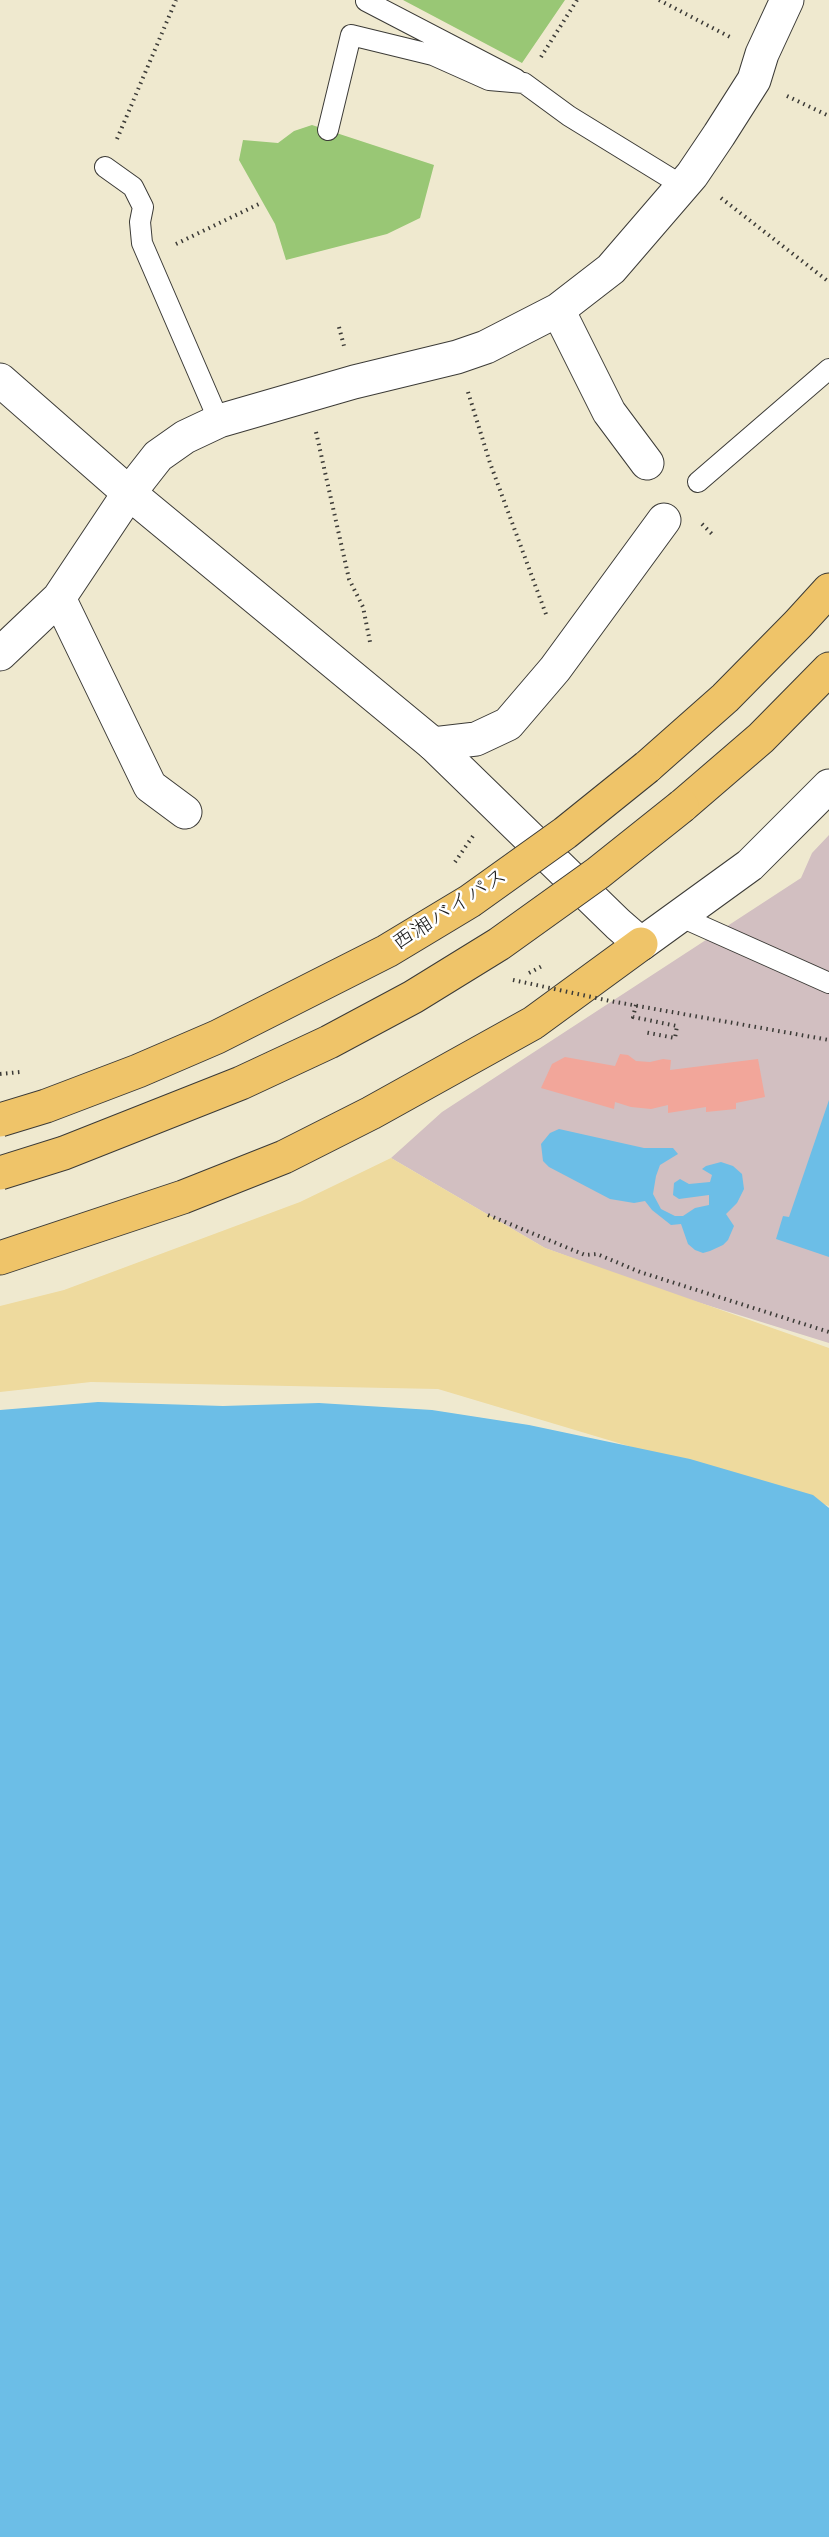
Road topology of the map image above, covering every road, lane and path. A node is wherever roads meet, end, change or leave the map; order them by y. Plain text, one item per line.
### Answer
1 (176, 0) edge
2 (578, 0) edge
3 (659, 0) edge
4 (787, 0) edge
5 (366, 1) edge
6 (758, 67) junction
7 (524, 83) junction
8 (829, 116) edge
9 (328, 130) dead end
10 (105, 167) joint
11 (688, 181) junction
12 (261, 203) dead end
13 (148, 257) junction
14 (829, 282) edge
15 (558, 310) junction
16 (457, 357) junction
17 (829, 369) edge
18 (0, 380) edge
19 (308, 396) junction
20 (219, 421) junction
21 (647, 463) dead end
22 (698, 482) dead end
23 (129, 493) junction
24 (664, 520) dead end
25 (829, 590) edge
26 (59, 598) junction
27 (370, 642) dead end
28 (0, 654) edge
29 (562, 660) junction
30 (829, 669) edge
31 (433, 744) junction
32 (829, 786) edge
33 (185, 812) dead end
34 (475, 833) dead end
35 (450, 872) dead end
36 (679, 916) junction
37 (641, 944) junction
38 (503, 978) dead end
39 (829, 983) edge
40 (636, 1005) junction
41 (644, 1032) dead end
42 (829, 1040) edge
43 (0, 1120) edge
44 (0, 1173) edge
45 (488, 1215) dead end
46 (57, 1239) junction
47 (0, 1248) edge
48 (0, 1258) edge
49 (829, 1332) edge

1 - 10 path
2 - 7 path
3 - 6 path
4 - 6 street
5 - 7 lane
6 - 8 path
6 - 11 street
7 - 9 lane
7 - 11 lane
10 - 13 lane
11 - 14 path
11 - 15 street
12 - 13 path
13 - 20 lane
15 - 16 street
15 - 21 street
16 - 19 street
16 - 29 path
17 - 22 lane
18 - 23 street
19 - 20 street
19 - 27 path
20 - 23 street
23 - 26 street
23 - 31 street
24 - 29 street
25 - 43 highway, 西湘バイパス, bridge
26 - 28 street
26 - 33 street
29 - 31 street
30 - 44 highway, bridge
31 - 37 street
32 - 36 street
34 - 35 path, bridge
36 - 37 street
36 - 39 lane
37 - 46 highway
38 - 40 path, bridge
40 - 41 path
40 - 42 path, bridge
45 - 49 path
46 - 47 highway
46 - 48 highway

